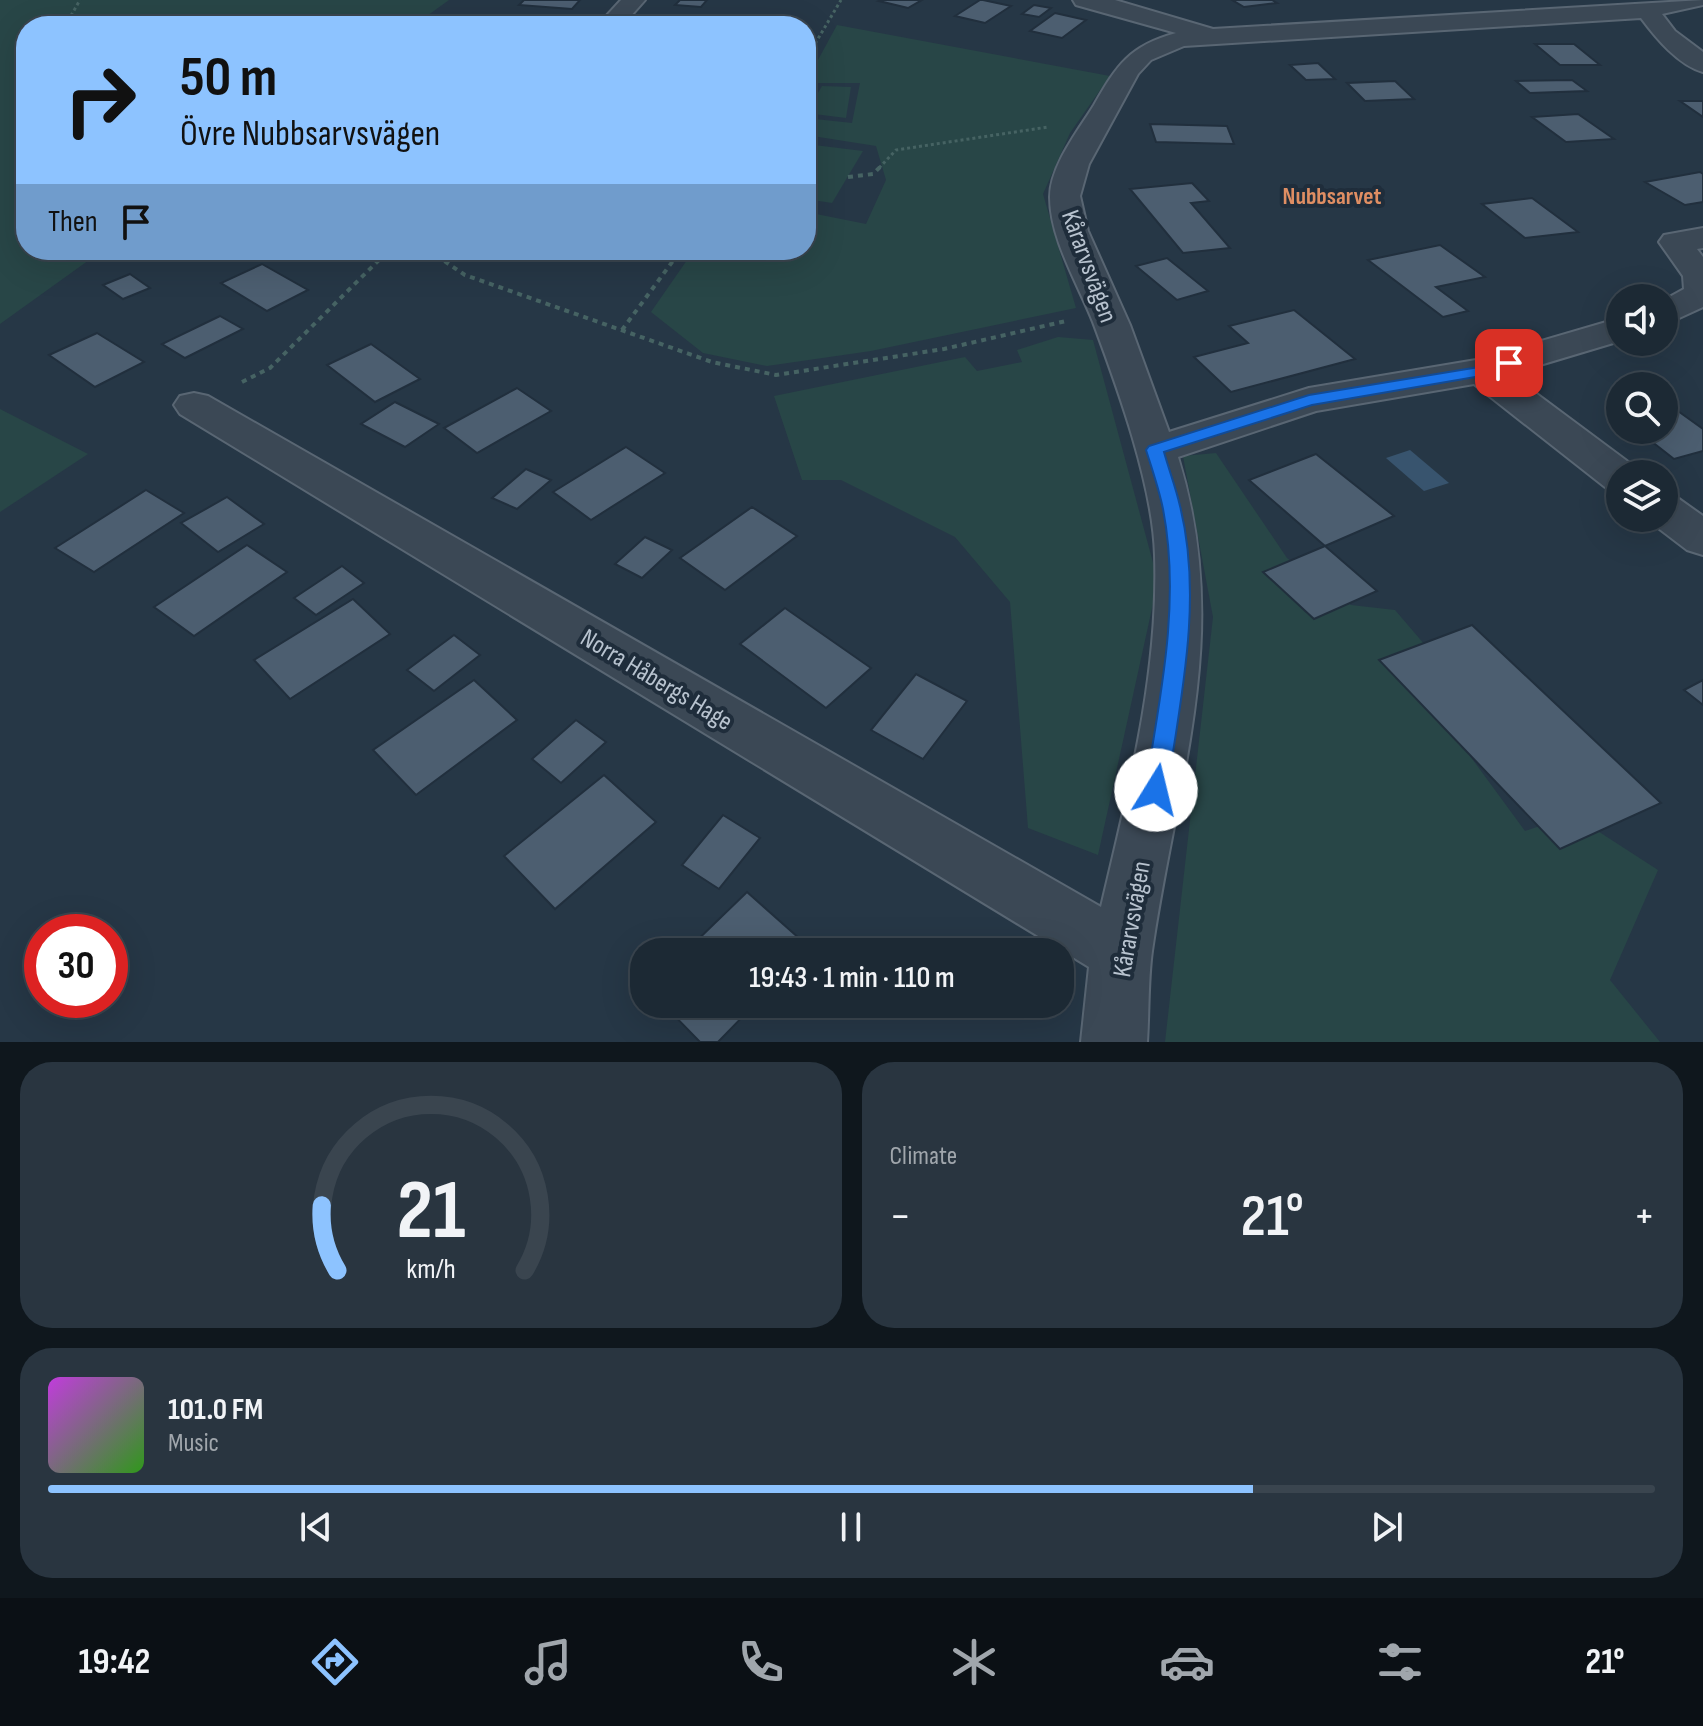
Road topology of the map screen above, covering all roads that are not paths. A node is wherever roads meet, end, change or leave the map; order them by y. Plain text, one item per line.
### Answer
1 (634, 0) edge
2 (1084, 0) edge
3 (1696, 0) edge
4 (1647, 11) junction
5 (619, 16) edge
6 (1204, 34) junction
7 (1703, 64) edge
8 (1703, 238) edge
9 (1678, 308) edge
10 (1606, 333) edge
11 (1481, 371) junction
12 (194, 405) road end
13 (1155, 450) junction
14 (1606, 466) edge
15 (1678, 520) edge
16 (1703, 539) edge
17 (1121, 952) junction
18 (1114, 1042) edge

1 - 5 street
2 - 6 street
3 - 4 street, Kårarvsvägen
4 - 6 street, Kårarvsvägen
4 - 7 street
6 - 13 street, Kårarvsvägen
8 - 9 street
10 - 11 street
11 - 13 street
11 - 14 street
12 - 17 street, Norra Håbergs Hage
13 - 17 street, Kårarvsvägen
15 - 16 street
17 - 18 street, Kårarvsvägen

